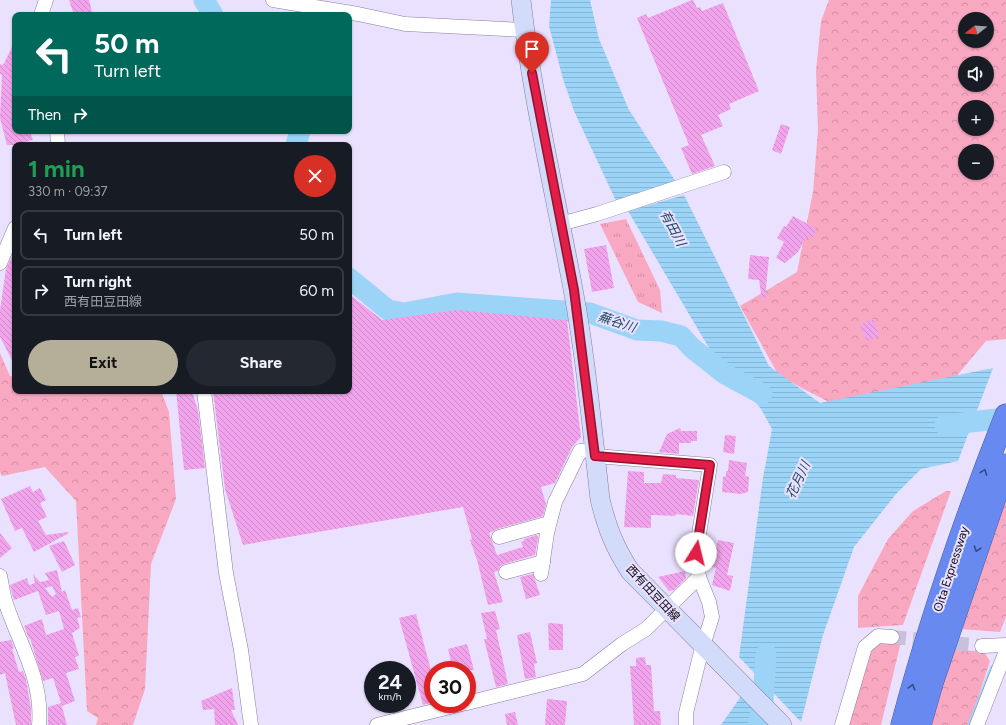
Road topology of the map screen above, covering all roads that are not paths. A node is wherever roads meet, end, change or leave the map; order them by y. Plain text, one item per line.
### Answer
1 (46, 0) edge
2 (273, 0) edge
3 (521, 0) edge
4 (42, 12) edge
5 (346, 12) edge
6 (352, 13) edge
7 (524, 30) junction
8 (724, 172) dead end
9 (560, 224) junction
10 (12, 235) edge
11 (0, 263) edge
12 (204, 394) edge
13 (1006, 415) edge
14 (594, 453) junction
15 (1006, 465) edge
16 (980, 510) junction
17 (550, 522) junction
18 (499, 537) dead end
19 (506, 572) dead end
20 (0, 576) edge
21 (699, 577) junction
22 (666, 609) junction
23 (892, 637) tunnel mouth
24 (1006, 645) edge
25 (982, 646) tunnel mouth
26 (707, 649) junction
27 (1006, 651) edge
28 (476, 701) edge
29 (426, 713) edge
30 (39, 725) edge
31 (251, 725) edge
32 (377, 725) edge
33 (686, 725) edge
34 (782, 725) edge
35 (842, 725) edge
36 (902, 725) edge
37 (920, 725) edge
38 (977, 725) edge

1 - 4 street
2 - 5 street
3 - 7 main road, 西有田豆田線
6 - 7 street
7 - 9 main road, 西有田豆田線
8 - 9 street
9 - 14 main road, 西有田豆田線
10 - 11 street
12 - 31 street
16 -> 13 highway, Oita Expressway
14 - 17 street
14 - 21 street
14 - 22 main road, 西有田豆田線
15 - 16 highway, Oita Expressway
36 -> 16 highway, Oita Expressway
16 -> 37 highway, Oita Expressway
17 - 18 street
17 - 19 street
20 - 30 street
21 - 22 street
21 - 26 street
22 - 26 main road, 西有田豆田線
22 - 28 street
23 - 35 street
24 - 25 street
26 - 33 street
26 - 34 main road, 西有田豆田線
27 - 38 street
29 - 32 street

